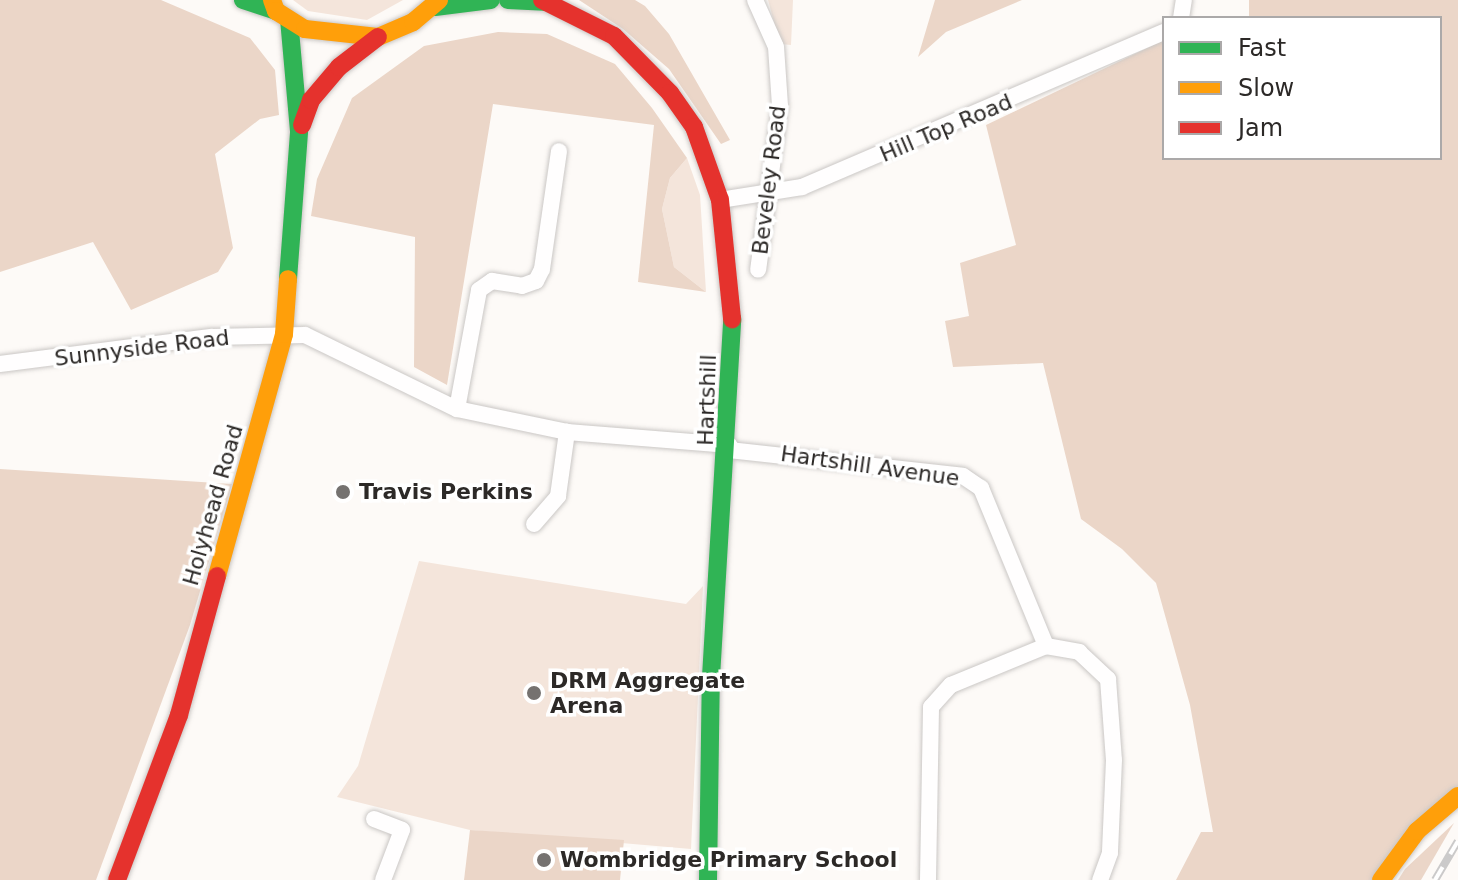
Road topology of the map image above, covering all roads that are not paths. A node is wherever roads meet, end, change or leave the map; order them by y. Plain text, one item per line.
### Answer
1 (243, 0) edge
2 (491, 0) edge
3 (508, 0) edge
4 (755, 0) edge
5 (543, 1) edge
6 (437, 3) edge
7 (279, 10) edge
8 (1162, 33) edge
9 (378, 37) junction
10 (299, 131) junction
11 (559, 151) dead end
12 (769, 194) junction
13 (720, 200) junction
14 (758, 270) dead end
15 (284, 334) junction
16 (0, 364) edge
17 (457, 409) junction
18 (567, 432) junction
19 (729, 447) junction
20 (534, 524) dead end
21 (1046, 646) junction
22 (1458, 796) edge
23 (374, 819) dead end
24 (117, 880) edge
25 (383, 880) edge
26 (708, 880) edge
27 (928, 880) edge
28 (1100, 880) edge
29 (1381, 880) edge

1 - 7 street
2 - 6 street
3 - 5 street, Hartshill
4 - 12 street, Beveley Road
5 - 13 street, Hartshill
6 - 9 street, Holyhead Road
7 - 9 street
7 - 10 street, Holyhead Road
8 - 12 street, Hill Top Road
9 - 10 street, Holyhead Road
10 - 15 street, Holyhead Road
11 - 17 street
12 - 13 street, Hill Top Road
12 - 14 street, Beveley Road
13 - 19 street, Hartshill
15 - 16 street, Sunnyside Road
15 - 17 street, Sunnyside Road
15 - 24 street, Holyhead Road
17 - 18 street, Hartshill Avenue
18 - 19 street, Hartshill Avenue
18 - 20 street
19 - 21 street, Hartshill Avenue
19 - 26 street, Hartshill
21 - 27 street
21 - 28 street
22 - 29 street
23 - 25 street

